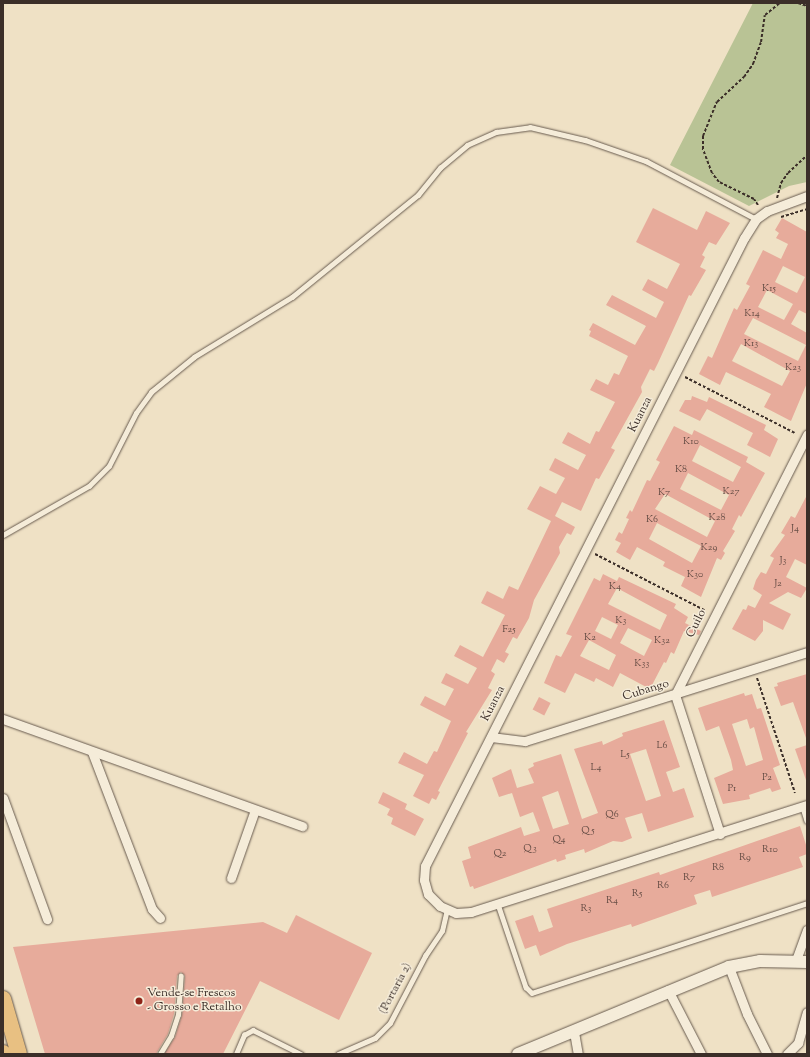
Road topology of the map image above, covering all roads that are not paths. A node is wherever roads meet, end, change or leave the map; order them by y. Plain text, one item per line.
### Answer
1 (807, 196) edge
2 (760, 216) junction
3 (807, 435) edge
4 (3, 535) edge
5 (807, 652) edge
6 (674, 695) junction
7 (3, 719) edge
8 (491, 737) junction
9 (92, 752) junction
10 (3, 798) edge
11 (805, 808) edge
12 (255, 810) junction
13 (807, 820) edge
14 (302, 826) dead end
15 (720, 834) junction
16 (231, 878) dead end
17 (807, 903) edge
18 (498, 904) junction
19 (447, 909) junction
20 (160, 918) dead end
21 (47, 919) dead end
22 (807, 930) edge
23 (802, 961) edge
24 (729, 966) junction
25 (181, 976) dead end
26 (668, 990) junction
27 (3, 999) edge
28 (807, 1012) edge
29 (574, 1032) junction
30 (19, 1054) edge
31 (160, 1054) edge
32 (236, 1054) edge
33 (301, 1054) edge
34 (338, 1054) edge
35 (518, 1054) edge
36 (578, 1054) edge
37 (701, 1054) edge
38 (767, 1054) edge
39 (788, 1054) edge

1 - 2 street, Kuanza
2 - 4 lane
2 - 8 street, Kuanza
3 - 6 street, Cuilo
5 - 6 street, Cubango
6 - 8 street, Cubango
6 - 15 street
7 - 9 street
8 - 19 street, Kuanza
9 - 12 street
9 - 20 street
10 - 21 street
11 - 13 lane
11 - 15 street, Kuanza
12 - 14 street
12 - 16 street
15 - 18 street, Kuanza
17 - 18 lane
18 - 19 street, Kuanza
19 - 34 lane, (Portaria 2)
22 - 23 street
23 - 24 street
24 - 26 street
24 - 38 street
25 - 31 lane
26 - 29 street
26 - 37 street
27 - 30 highway
28 - 39 street
29 - 35 street
29 - 36 street
32 - 33 lane

